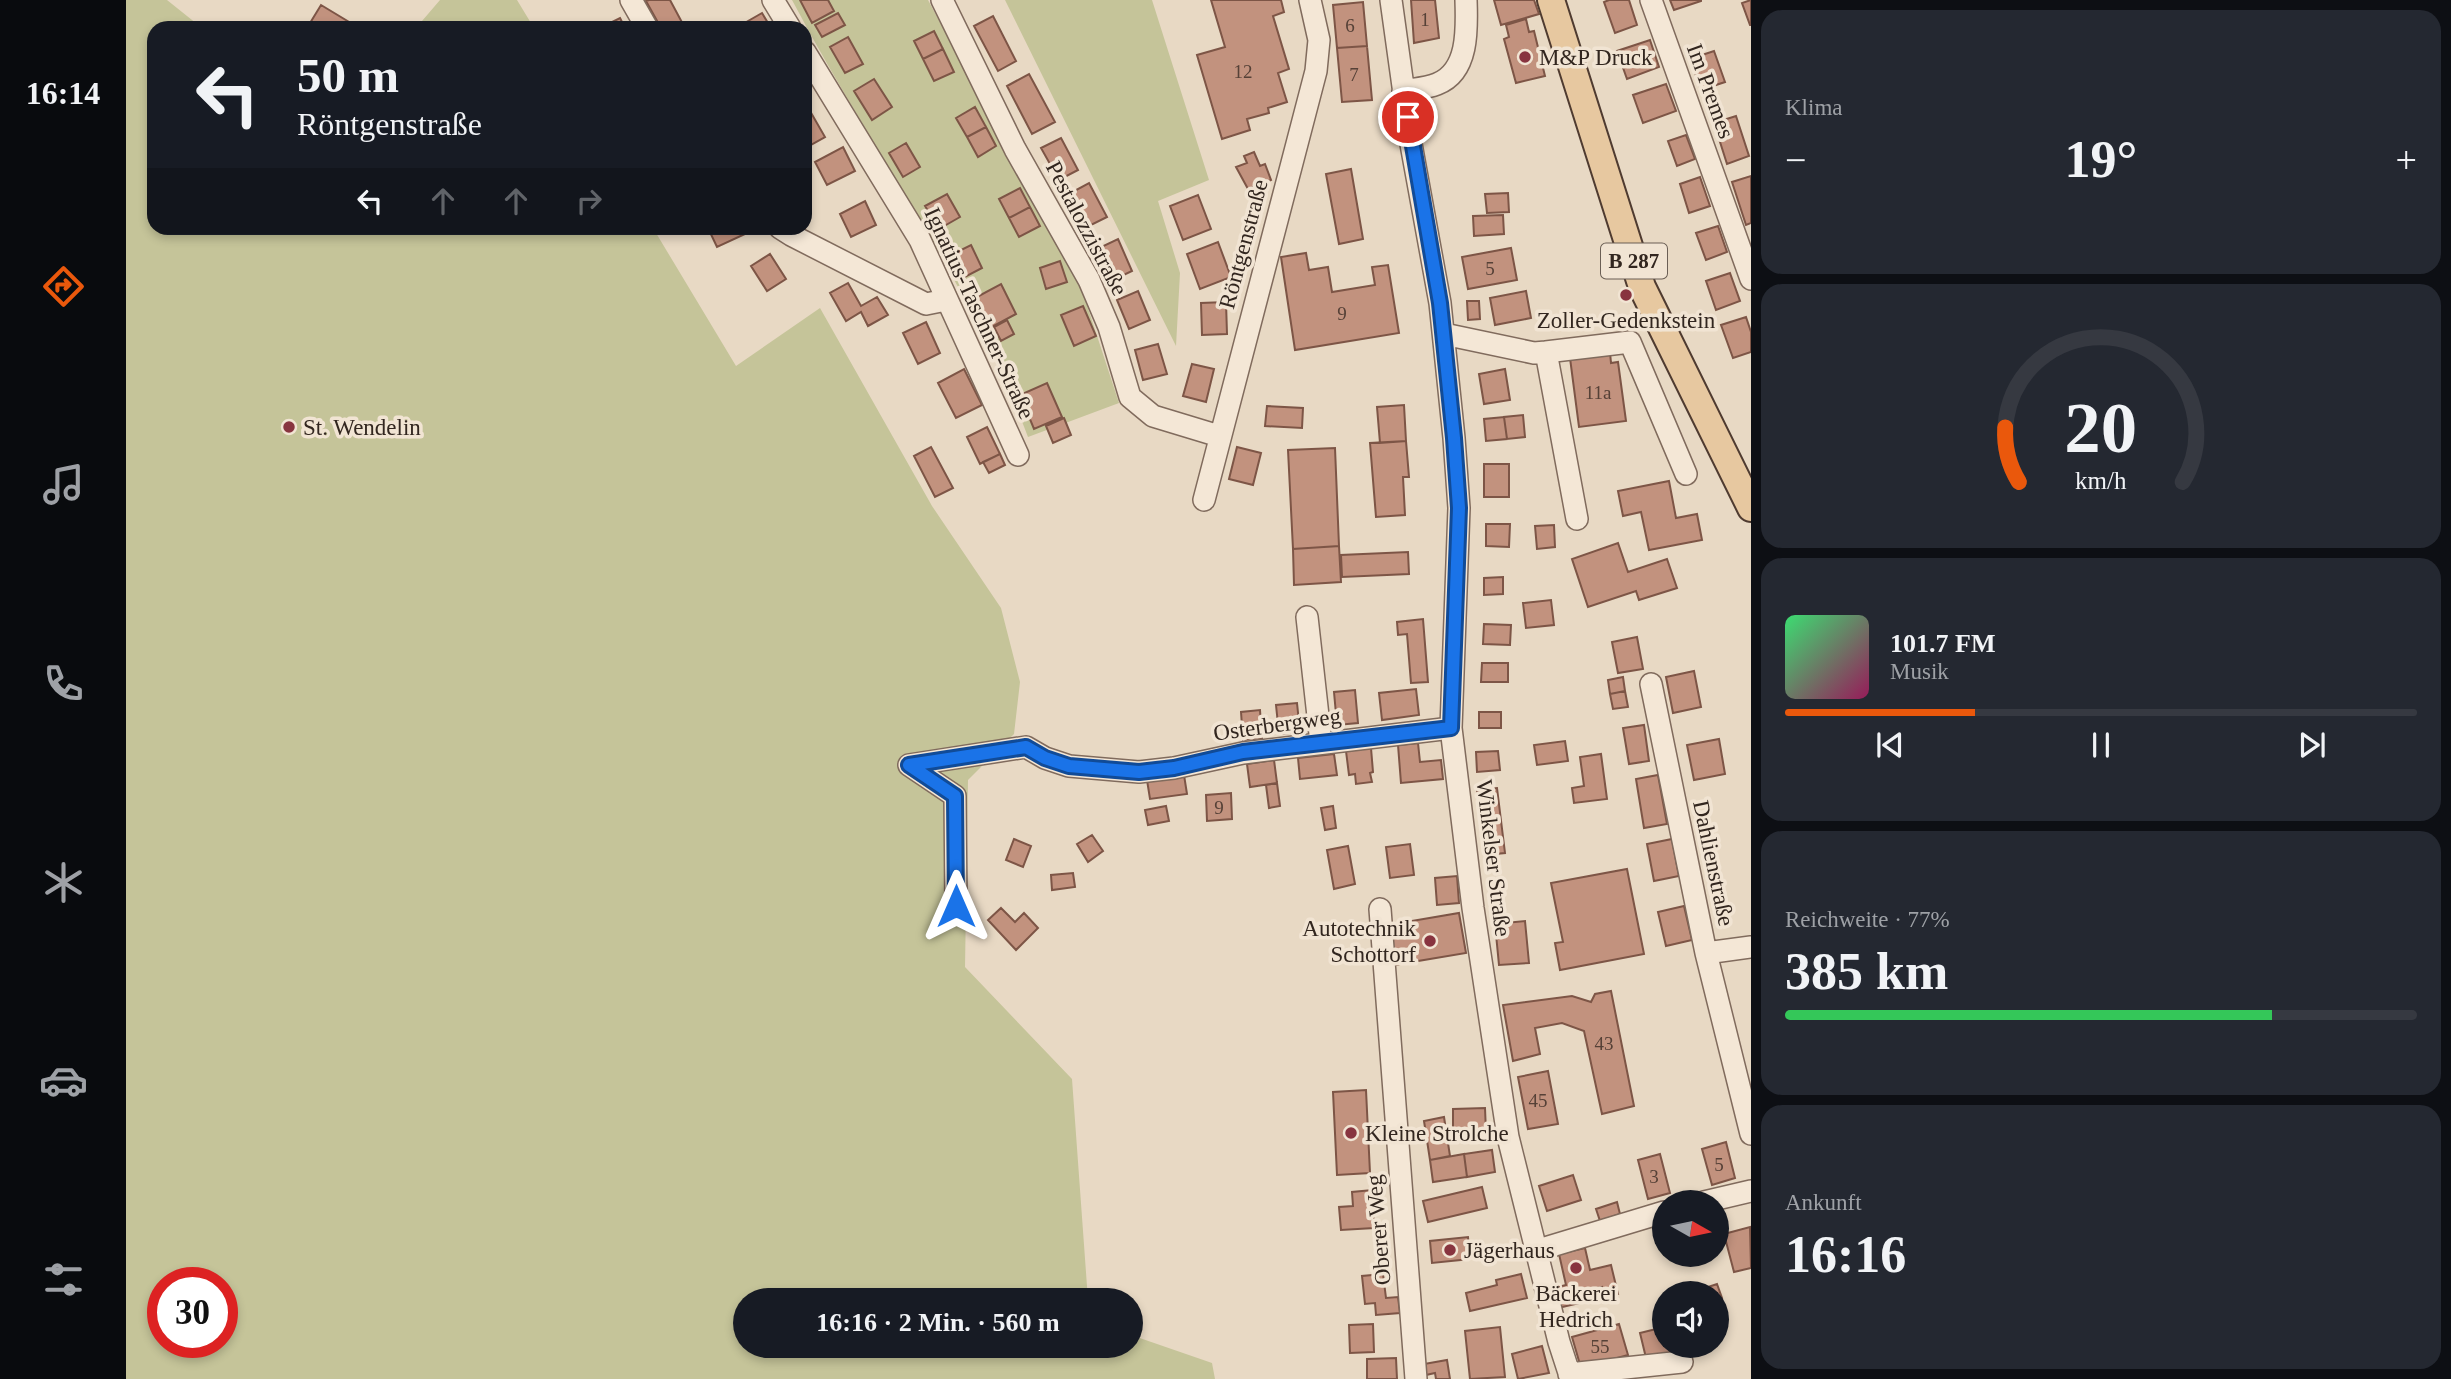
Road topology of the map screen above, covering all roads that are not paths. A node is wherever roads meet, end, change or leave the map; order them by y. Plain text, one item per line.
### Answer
1 (631, 0) edge
2 (773, 0) edge
3 (942, 0) edge
4 (1310, 0) edge
5 (1391, 0) edge
6 (1466, 0) edge
7 (1651, 0) edge
8 (1557, 1) edge
9 (643, 21) edge
10 (786, 21) edge
11 (812, 63) edge
12 (1404, 91) junction
13 (791, 235) edge
14 (1751, 279) edge
15 (946, 300) junction
16 (1444, 334) junction
17 (1546, 352) junction
18 (1219, 436) junction
19 (1018, 455) dead end
20 (1686, 474) dead end
21 (1204, 500) dead end
22 (1751, 508) edge
23 (1577, 519) dead end
24 (1307, 617) dead end
25 (1651, 684) dead end
26 (1451, 728) junction
27 (1321, 743) junction
28 (956, 906) dead end
29 (1380, 909) dead end
30 (1751, 947) edge
31 (1706, 953) junction
32 (1751, 1134) edge
33 (1751, 1191) edge
34 (1729, 1196) edge
35 (1652, 1216) edge
36 (1535, 1251) junction
37 (1682, 1363) dead end
38 (1570, 1377) edge
39 (1416, 1379) edge

1 - 9 street
2 - 10 street
3 - 18 street, Pestalozzistraße
4 - 18 street, Röntgenstraße
5 - 12 street, Winkelser Straße
6 - 12 street
7 - 14 street, Im Premes
8 - 22 main road, B 287
11 - 15 street, Ignatius-Taschner-Straße
12 - 16 street, Winkelser Straße
13 - 15 street
15 - 19 street, Ignatius-Taschner-Straße
16 - 17 street
16 - 26 street, Winkelser Straße
17 - 20 street
17 - 23 street
18 - 21 street, Röntgenstraße
24 - 27 street
25 - 31 street, Dahlienstraße
26 - 27 street, Osterbergweg
26 - 36 street, Winkelser Straße
27 - 28 street, Osterbergweg
29 - 39 street, Oberer Weg
30 - 31 street
31 - 32 street, Dahlienstraße
33 - 34 street
35 - 36 street
36 - 38 street, Winkelser Straße
37 - 38 street

